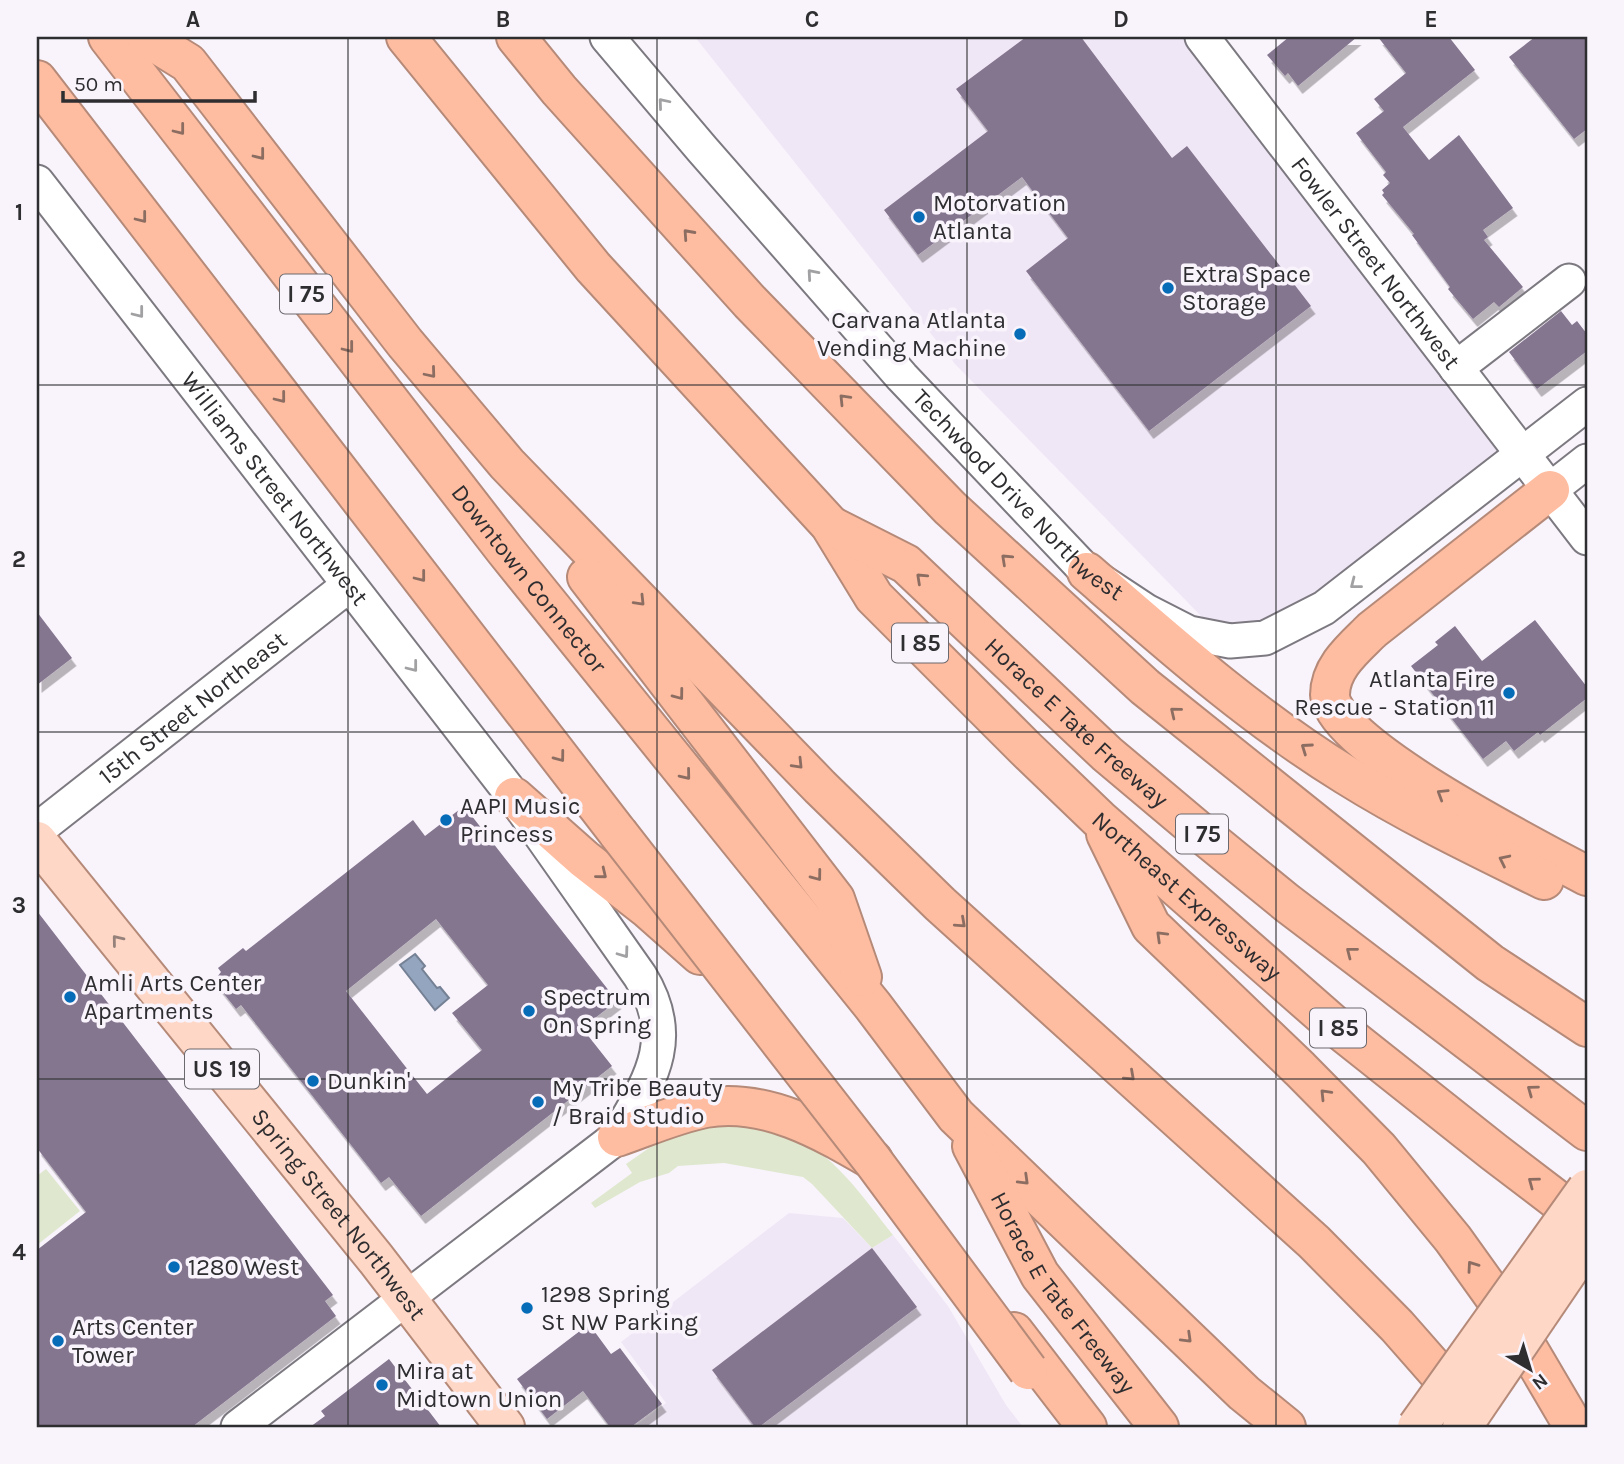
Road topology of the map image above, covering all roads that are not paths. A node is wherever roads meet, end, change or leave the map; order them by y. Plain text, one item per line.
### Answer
1 (108, 37) edge
2 (146, 37) edge
3 (406, 37) edge
4 (516, 37) edge
5 (607, 37) edge
6 (1202, 37) edge
7 (37, 80) edge
8 (37, 181) edge
9 (1569, 281) dead end
10 (1456, 368) junction
11 (1587, 404) edge
12 (1522, 454) junction
13 (1587, 461) edge
14 (507, 464) junction
15 (1550, 490) junction
16 (830, 525) junction
17 (1587, 538) edge
18 (1087, 572) junction
19 (349, 585) junction
20 (514, 797) junction
21 (1099, 819) junction
22 (37, 830) edge
23 (37, 841) edge
24 (1587, 876) edge
25 (1381, 877) junction
26 (1587, 900) edge
27 (873, 1006) junction
28 (1587, 1027) edge
29 (956, 1116) junction
30 (1587, 1131) edge
31 (617, 1138) junction
32 (887, 1168) junction
33 (1587, 1189) edge
34 (1587, 1223) edge
35 (1587, 1243) edge
36 (407, 1298) junction
37 (238, 1427) edge
38 (505, 1427) edge
39 (1071, 1427) edge
40 (1087, 1427) edge
41 (1159, 1427) edge
42 (1286, 1427) edge
43 (1417, 1427) edge
44 (1462, 1427) edge
45 (1484, 1427) edge
46 (1574, 1427) edge

1 -> 27 highway, Downtown Connector / I 75
2 -> 14 highway
3 - 16 highway, I 75
25 -> 4 highway
18 -> 5 street, Techwood Drive Northwest
6 - 10 street, Fowler Street Northwest
7 -> 39 highway, bridge
8 -> 19 street, Williams Street Northwest
9 - 10 street
10 - 12 street, Fowler Street Northwest
11 - 12 street, Techwood Drive Northwest
12 - 15 street, Fowler Street Northwest
12 -> 18 street, Techwood Drive Northwest
13 - 15 street
14 -> 27 highway
14 -> 45 highway
15 - 17 street, Fowler Street Northwest
24 -> 15 highway
16 - 21 highway, Northeast Expressway / I 85
30 -> 16 highway, Horace E Tate Freeway / I 75
18 - 25 highway
26 -> 18 highway
19 -> 20 street, Williams Street Northwest
19 - 22 street, 15th Street Northeast
20 -> 31 street, Williams Street Northwest
20 -> 32 highway
34 -> 21 highway, Northeast Expressway / I 85
46 -> 21 highway
36 -> 23 main road, Spring Street Northwest / US 19
25 - 28 highway
27 - 29 highway, Downtown Connector / I 75
29 - 41 highway, Horace E Tate Freeway / I 75
29 -> 42 highway
31 - 32 highway
31 - 36 street
32 - 40 highway
33 - 43 main road, bridge
35 - 44 main road, bridge
36 - 37 street
36 - 38 main road, Spring Street Northwest / US 19

